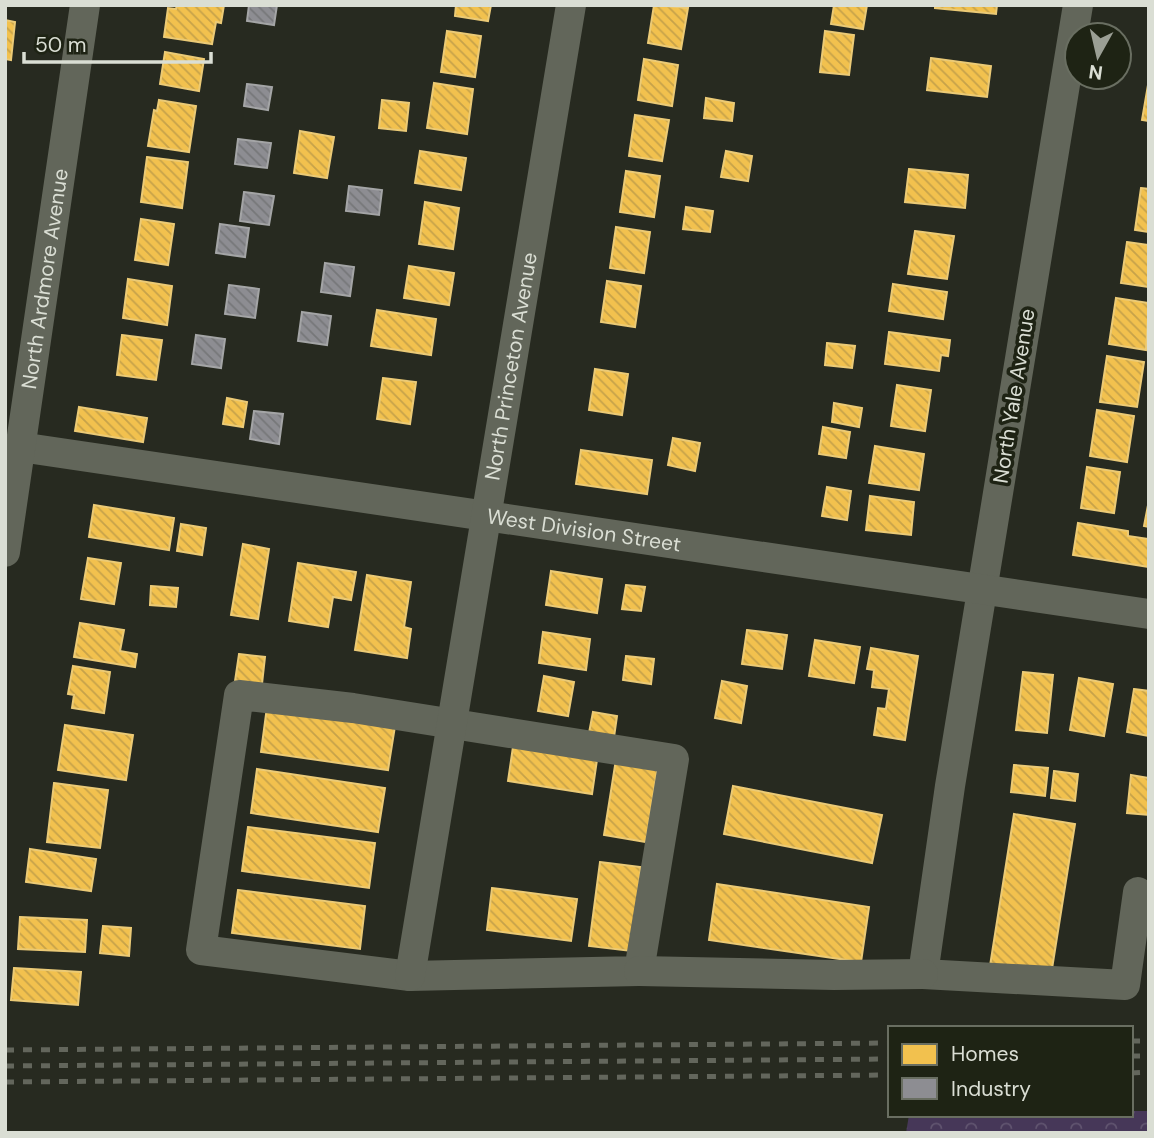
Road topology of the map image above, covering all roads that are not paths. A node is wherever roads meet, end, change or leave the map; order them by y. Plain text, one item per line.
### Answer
1 (85, 5) edge
2 (571, 5) edge
3 (1078, 5) edge
4 (20, 447) junction
5 (486, 516) junction
6 (5, 552) edge
7 (982, 589) junction
8 (1149, 614) edge
9 (452, 724) junction
10 (1138, 892) dead end
11 (639, 971) junction
12 (923, 974) junction
13 (410, 976) junction

1 - 4 street, North Ardmore Avenue
2 - 5 street, North Princeton Avenue
3 - 7 street, North Yale Avenue
4 - 5 street, West Division Street
4 - 6 street, North Ardmore Avenue
5 - 7 street, West Division Street
5 - 9 street, North Princeton Avenue
7 - 8 street, West Division Street
7 - 12 street, North Yale Avenue
9 - 11 street
9 - 13 street, North Princeton Avenue
9 - 13 street
10 - 12 street
11 - 12 street
11 - 13 street

